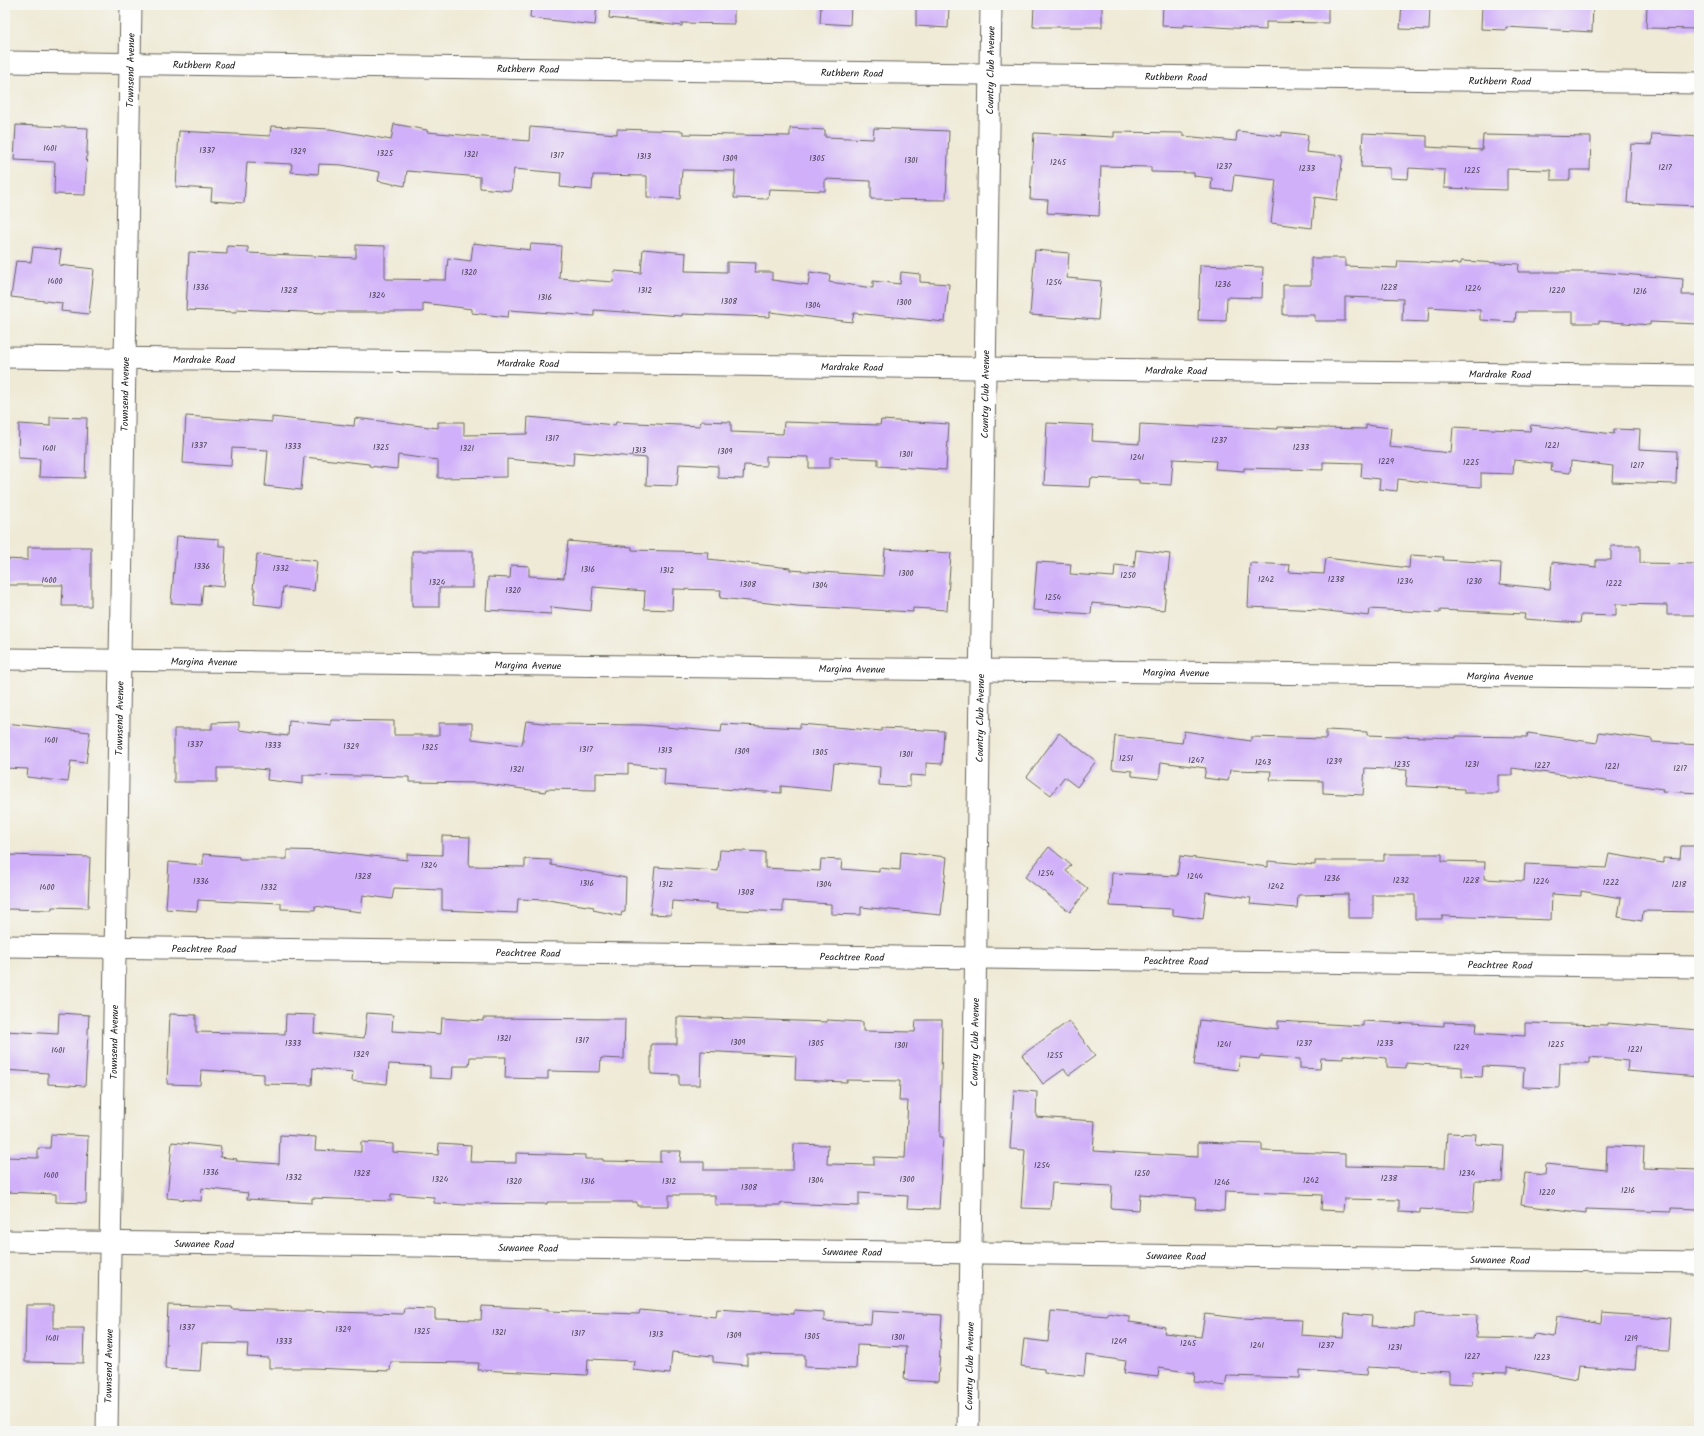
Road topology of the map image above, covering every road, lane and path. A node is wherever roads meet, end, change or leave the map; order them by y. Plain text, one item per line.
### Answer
1 (131, 5) edge
2 (990, 5) edge
3 (5, 62) edge
4 (129, 64) junction
5 (990, 75) junction
6 (1699, 83) edge
7 (5, 358) edge
8 (124, 359) junction
9 (985, 370) junction
10 (1699, 376) edge
11 (5, 659) edge
12 (120, 659) junction
13 (980, 669) junction
14 (1699, 678) edge
15 (5, 946) edge
16 (115, 948) junction
17 (976, 958) junction
18 (1699, 967) edge
19 (5, 1241) edge
20 (110, 1243) junction
21 (971, 1253) junction
22 (1699, 1262) edge
23 (107, 1431) edge
24 (968, 1431) edge

1 - 4 street, Townsend Avenue
2 - 5 street, Country Club Avenue
3 - 4 street, Ruthbern Road
4 - 5 street, Ruthbern Road
4 - 8 street, Townsend Avenue
5 - 6 street, Ruthbern Road
5 - 9 street, Country Club Avenue
7 - 8 street, Mardrake Road
8 - 9 street, Mardrake Road
8 - 12 street, Townsend Avenue
9 - 10 street, Mardrake Road
9 - 13 street, Country Club Avenue
11 - 12 street, Margina Avenue
12 - 13 street, Margina Avenue
12 - 16 street, Townsend Avenue
13 - 14 street, Margina Avenue
13 - 17 street, Country Club Avenue
15 - 16 street, Peachtree Road
16 - 17 street, Peachtree Road
16 - 20 street, Townsend Avenue
17 - 18 street, Peachtree Road
17 - 21 street, Country Club Avenue
19 - 20 street, Suwanee Road
20 - 21 street, Suwanee Road
20 - 23 street, Townsend Avenue
21 - 22 street, Suwanee Road
21 - 24 street, Country Club Avenue

